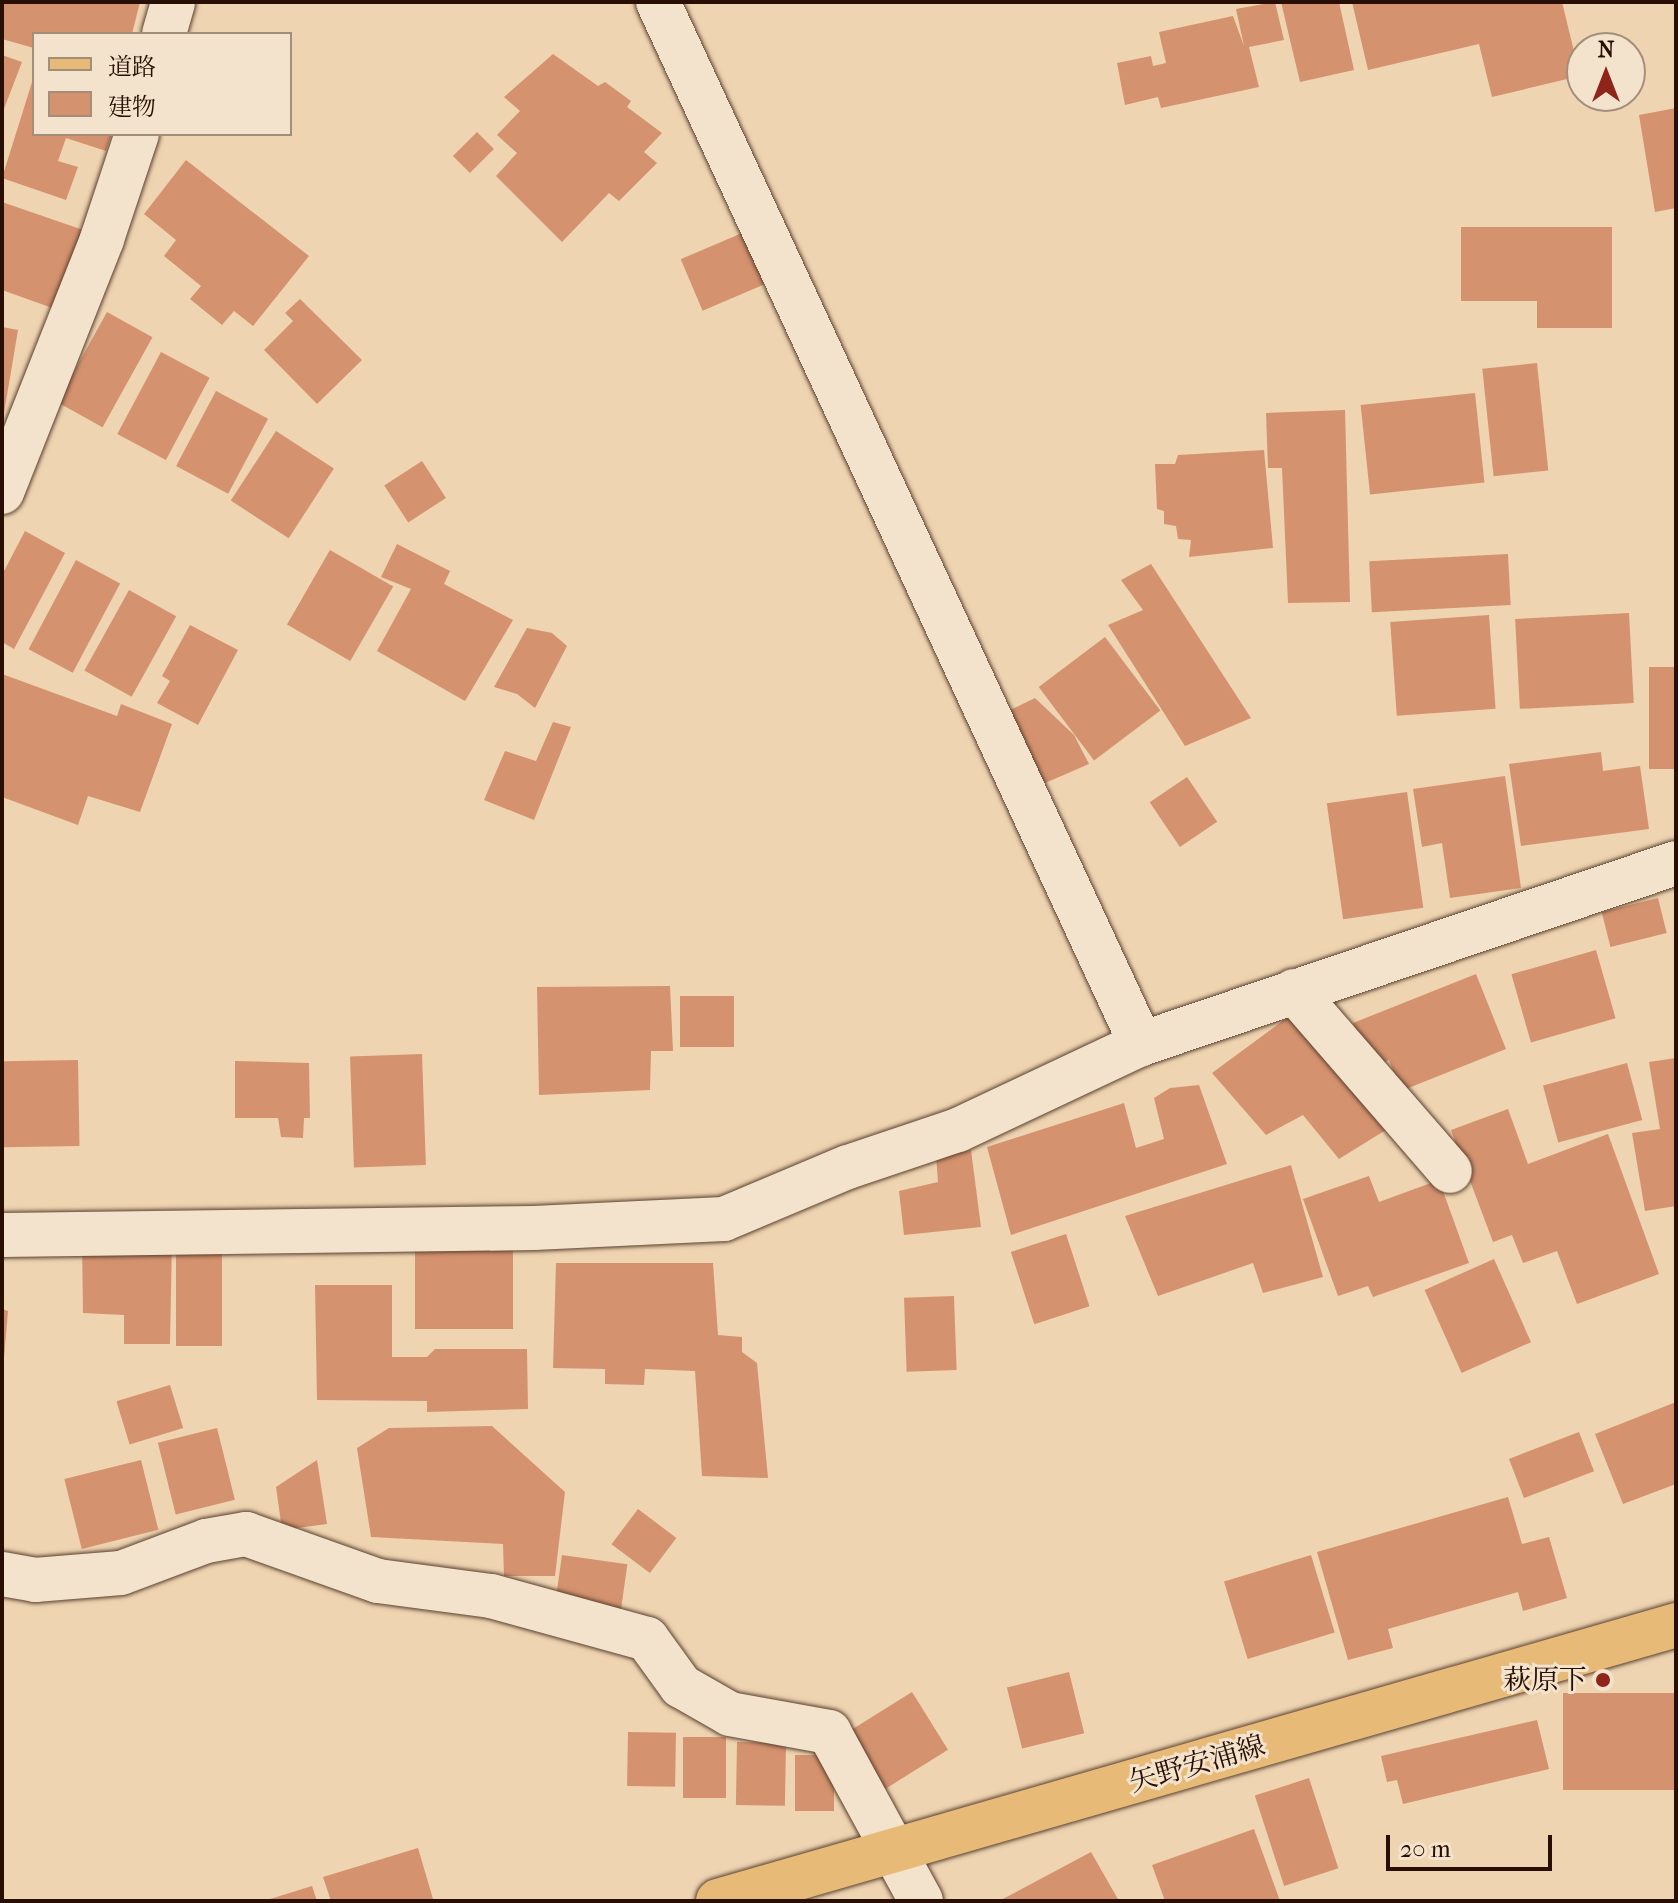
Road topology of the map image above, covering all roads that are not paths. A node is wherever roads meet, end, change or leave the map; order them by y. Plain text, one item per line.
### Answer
1 (173, 2) edge
2 (658, 2) edge
3 (165, 32) edge
4 (136, 136) edge
5 (2, 492) edge
6 (1676, 863) edge
7 (1294, 991) junction
8 (1141, 1044) junction
9 (1450, 1171) dead end
10 (2, 1235) edge
11 (2, 1574) edge
12 (1676, 1625) edge
13 (895, 1847) junction
14 (718, 1901) edge
15 (921, 1901) edge

1 - 3 street
2 - 8 street
4 - 5 street
6 - 7 street
7 - 8 street
7 - 9 street
8 - 10 street
11 - 13 street
12 - 13 main road, 矢野安浦線
13 - 14 main road, 矢野安浦線
13 - 15 street

